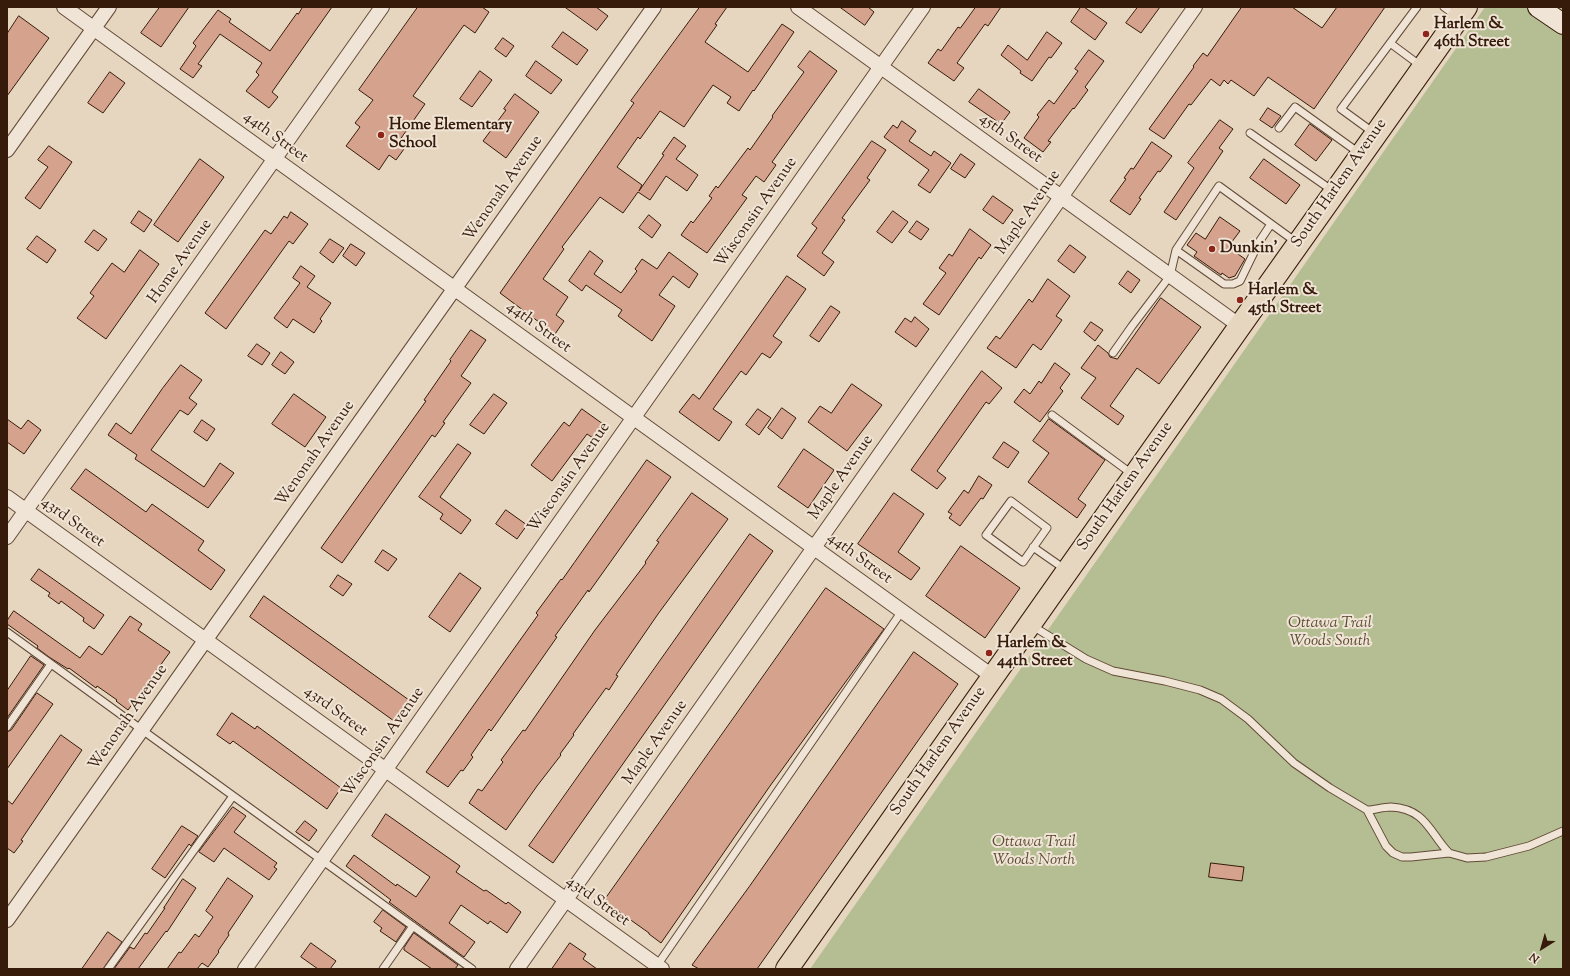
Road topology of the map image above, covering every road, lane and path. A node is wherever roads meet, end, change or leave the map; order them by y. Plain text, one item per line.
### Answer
1 (64, 7) edge
2 (108, 7) edge
3 (382, 7) edge
4 (654, 7) edge
5 (798, 7) edge
6 (923, 7) edge
7 (1195, 7) edge
8 (1417, 7) edge
9 (1538, 7) edge
10 (1456, 11) edge
11 (1563, 24) edge
12 (93, 28) junction
13 (1390, 43) junction
14 (881, 67) junction
15 (1423, 68) junction
16 (1279, 128) dead end
17 (1250, 133) dead end
18 (1376, 134) junction
19 (7, 150) edge
20 (1361, 155) junction
21 (274, 159) junction
22 (1334, 192) junction
23 (1061, 197) junction
24 (1271, 224) junction
25 (1298, 244) junction
26 (1176, 250) junction
27 (1170, 276) junction
28 (454, 289) junction
29 (1240, 326) junction
30 (1113, 353) dead end
31 (1052, 415) dead end
32 (634, 418) junction
33 (1134, 476) junction
34 (7, 497) edge
35 (26, 510) junction
36 (7, 537) edge
37 (1033, 547) junction
38 (814, 548) junction
39 (1067, 571) junction
40 (902, 611) junction
41 (1030, 624) junction
42 (7, 632) edge
43 (206, 640) junction
44 (51, 664) junction
45 (992, 676) junction
46 (7, 727) edge
47 (142, 730) junction
48 (386, 770) junction
49 (233, 796) junction
50 (1367, 810) junction
51 (1563, 831) edge
52 (1449, 853) junction
53 (322, 860) junction
54 (566, 900) junction
55 (7, 920) edge
56 (413, 926) junction
57 (658, 968) edge
58 (108, 969) edge
59 (245, 969) edge
60 (382, 969) edge
61 (472, 969) edge
62 (517, 969) edge
63 (787, 969) edge

1 - 12 street, 44th Street
2 - 12 street
3 - 21 street, Home Avenue
4 - 28 street, Wenonah Avenue
5 - 14 street, 45th Street
6 - 14 street, Wisconsin Avenue
7 - 23 street, Maple Avenue
8 - 13 lane
9 - 11 main road
10 - 15 main road, South Harlem Avenue
12 - 19 street
12 - 21 street, 44th Street
13 - 15 lane
13 - 18 lane
14 - 23 street, 45th Street
14 - 32 street, Wisconsin Avenue
15 - 18 main road, South Harlem Avenue
16 - 20 lane
17 - 22 lane
18 - 20 main road, South Harlem Avenue
20 - 22 main road, South Harlem Avenue
21 - 28 street, 44th Street
21 - 35 street, Home Avenue
22 - 25 main road, South Harlem Avenue
23 - 27 street, 45th Street
23 - 38 street, Maple Avenue
24 - 25 lane
24 - 26 lane
24 - 26 lane
25 - 29 main road, South Harlem Avenue
26 - 27 lane
27 - 29 street, 45th Street
27 - 30 lane
28 - 32 street, 44th Street
28 - 43 street, Wenonah Avenue
29 - 33 main road, South Harlem Avenue
31 - 33 lane
32 - 38 street, 44th Street
32 - 48 street, Wisconsin Avenue
33 - 39 main road, South Harlem Avenue
34 - 35 street, 43rd Street
35 - 36 street, Home Avenue
35 - 43 street, 43rd Street
37 - 37 lane
37 - 39 lane
38 - 40 street, 44th Street
38 - 54 street, Maple Avenue
39 - 41 main road, South Harlem Avenue
40 - 45 street, 44th Street
40 - 57 lane
41 - 45 main road, South Harlem Avenue
41 - 50 lane
42 - 44 lane
43 - 47 street, Wenonah Avenue
43 - 48 street, 43rd Street
44 - 46 lane
44 - 47 lane
45 - 63 main road, South Harlem Avenue
47 - 49 lane
47 - 55 street, Wenonah Avenue
48 - 53 street, Wisconsin Avenue
48 - 54 street, 43rd Street
49 - 53 lane
49 - 58 lane
50 - 52 lane
50 - 52 lane
51 - 52 lane
53 - 56 lane
53 - 59 street, Wisconsin Avenue
54 - 57 street, 43rd Street
54 - 62 street, Maple Avenue
56 - 60 lane
56 - 61 lane

